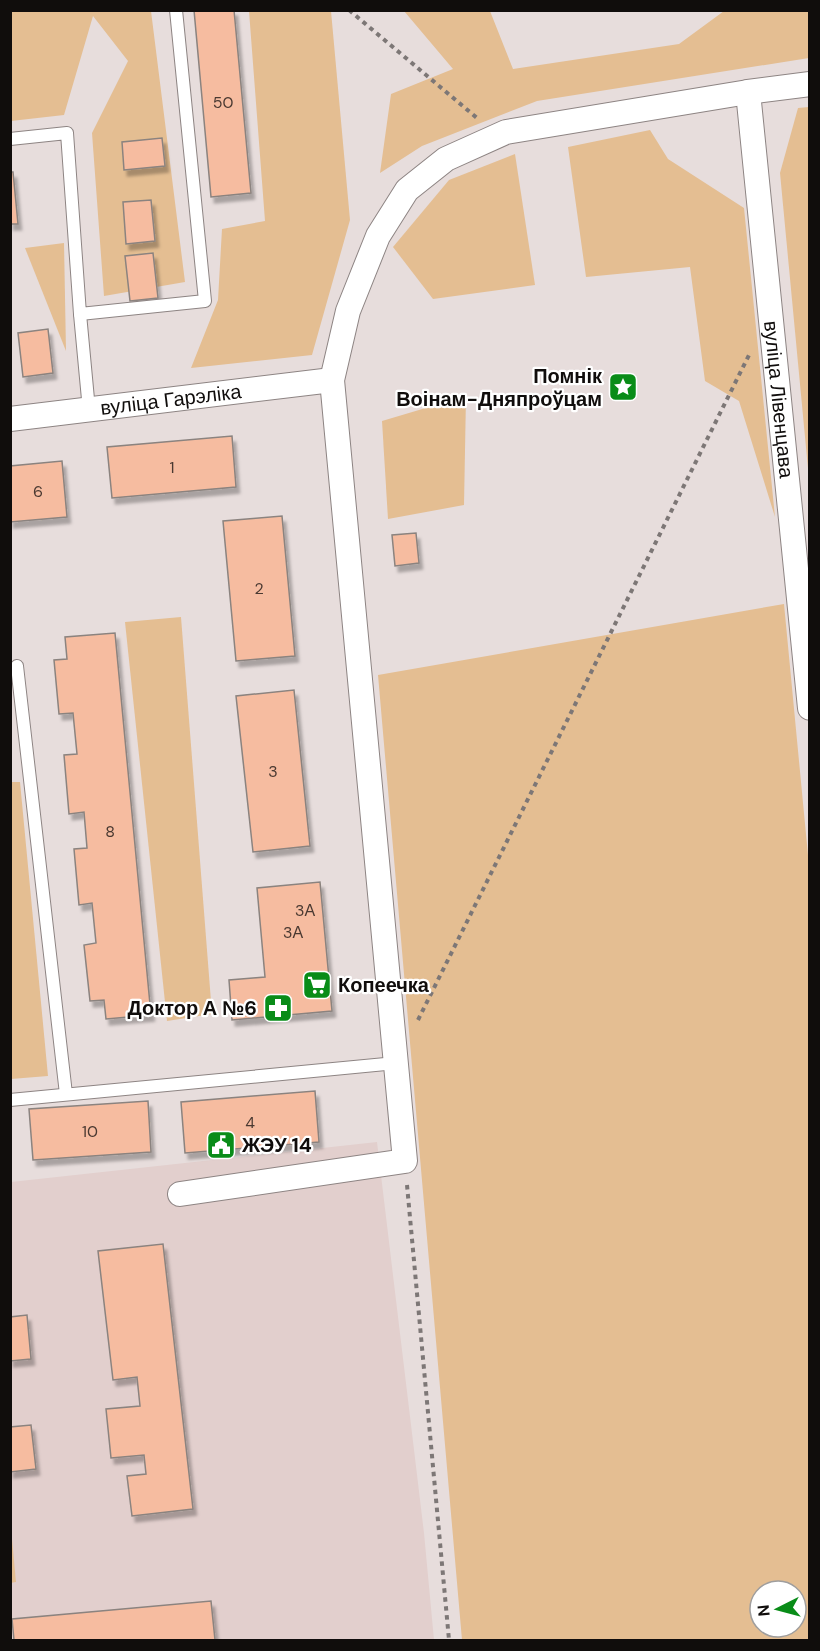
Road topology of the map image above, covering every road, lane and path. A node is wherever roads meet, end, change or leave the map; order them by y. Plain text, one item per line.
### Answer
1 (176, 10) edge
2 (349, 10) edge
3 (810, 84) edge
4 (748, 92) junction
5 (484, 124) dead end
6 (10, 139) edge
7 (80, 314) junction
8 (770, 314) junction
9 (332, 380) junction
10 (89, 410) junction
11 (10, 419) edge
12 (17, 666) dead end
13 (810, 708) edge
14 (417, 1020) dead end
15 (396, 1063) junction
16 (66, 1094) junction
17 (10, 1100) edge
18 (405, 1161) junction
19 (180, 1194) dead end
20 (449, 1641) edge

1 - 7 lane
2 - 5 path
3 - 4 street
4 - 8 street, вуліца Лівенцава
4 - 9 street
6 - 7 lane
7 - 10 lane
8 - 13 street, вуліца Лівенцава
8 - 14 path
9 - 10 street, вуліца Гарэліка
9 - 15 street
10 - 11 street, вуліца Гарэліка
12 - 16 lane
15 - 16 lane
15 - 18 street
16 - 17 lane
18 - 19 street
18 - 20 path

